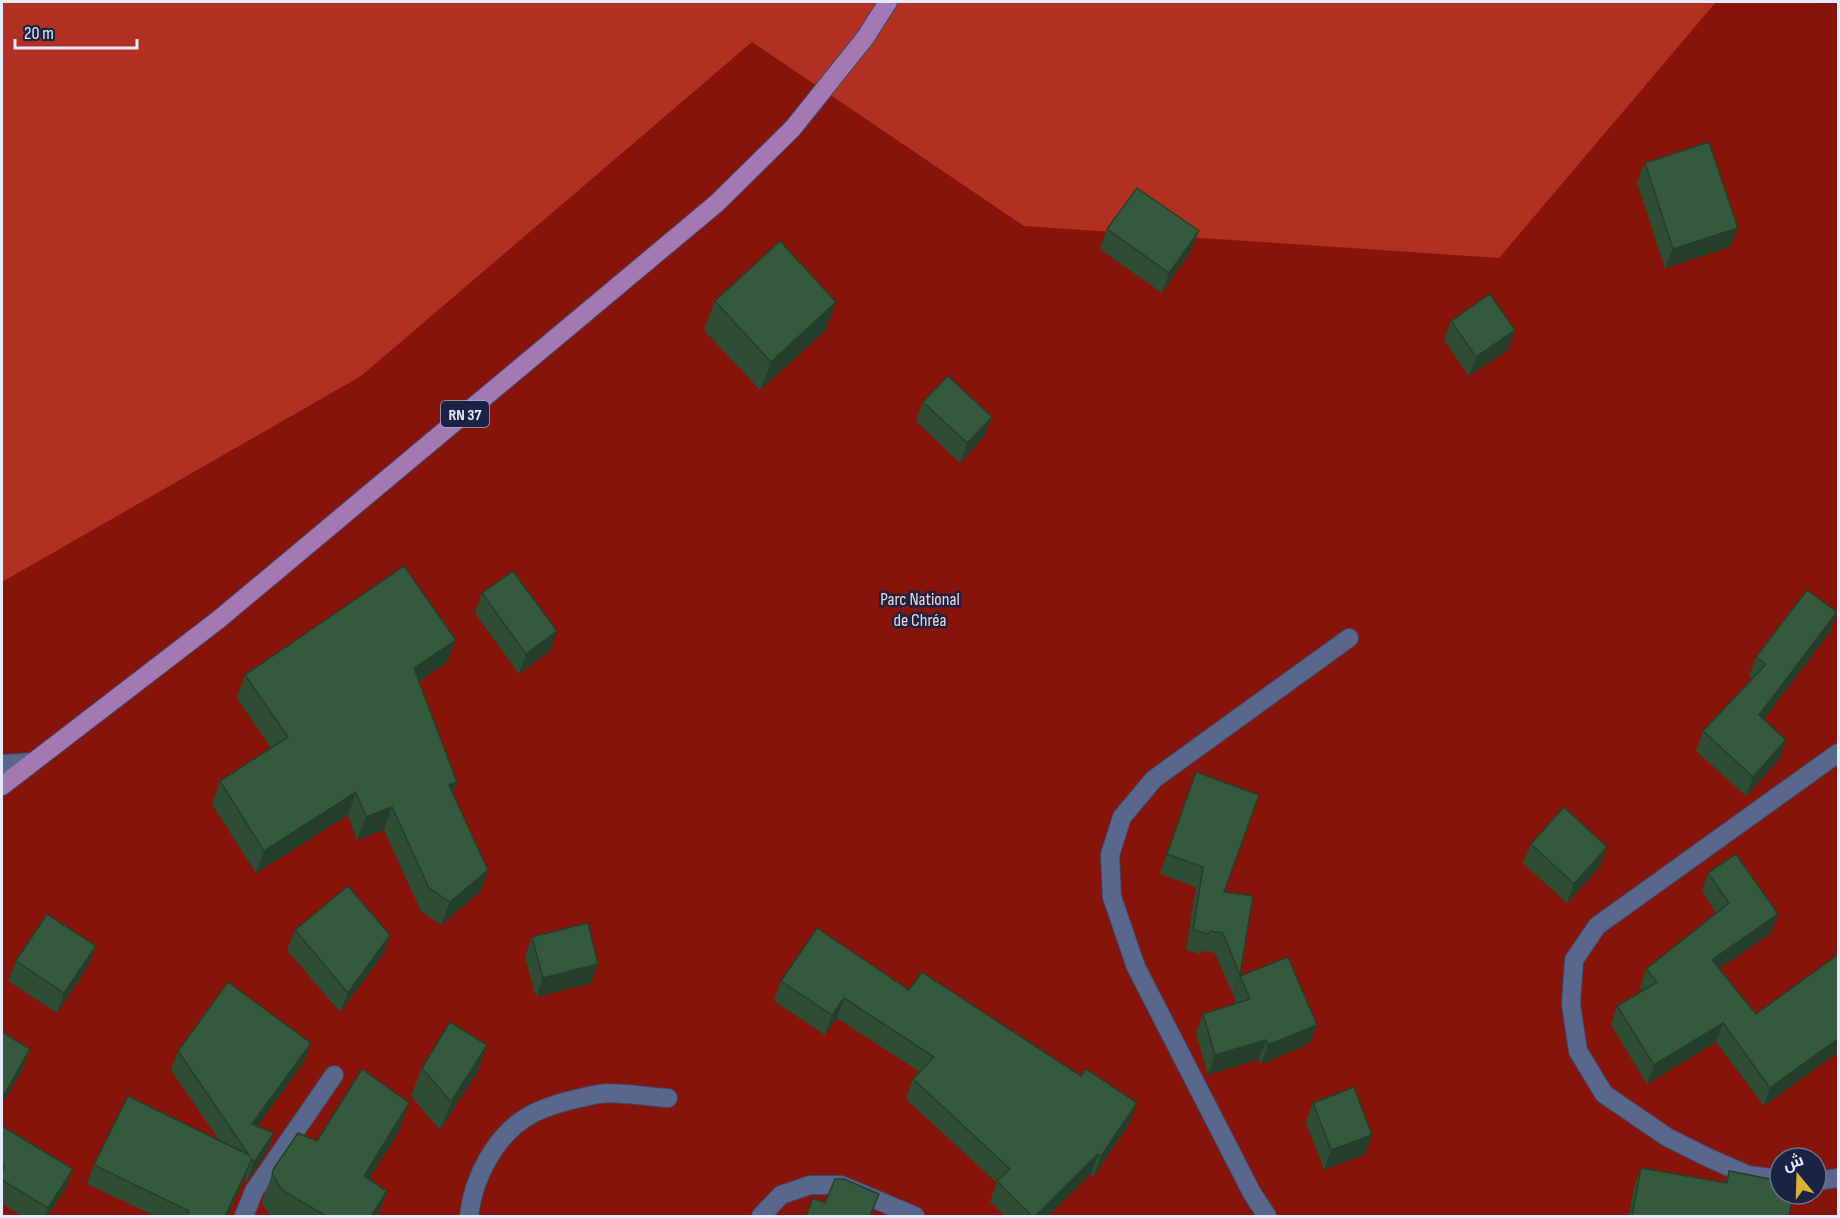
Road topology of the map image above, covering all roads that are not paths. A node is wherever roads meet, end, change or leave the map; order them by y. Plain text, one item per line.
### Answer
1 (888, 2) edge
2 (1349, 638) dead end
3 (1839, 753) edge
4 (33, 762) junction
5 (2, 764) edge
6 (2, 786) edge
7 (334, 1075) dead end
8 (668, 1098) dead end
9 (1768, 1178) edge
10 (244, 1216) edge
11 (469, 1216) edge
12 (761, 1216) edge
13 (915, 1216) edge
14 (1267, 1216) edge

1 - 4 main road, RN 37
2 - 14 street
3 - 9 street
4 - 5 street
4 - 6 main road, RN 37
7 - 10 street
8 - 11 street
12 - 13 street

